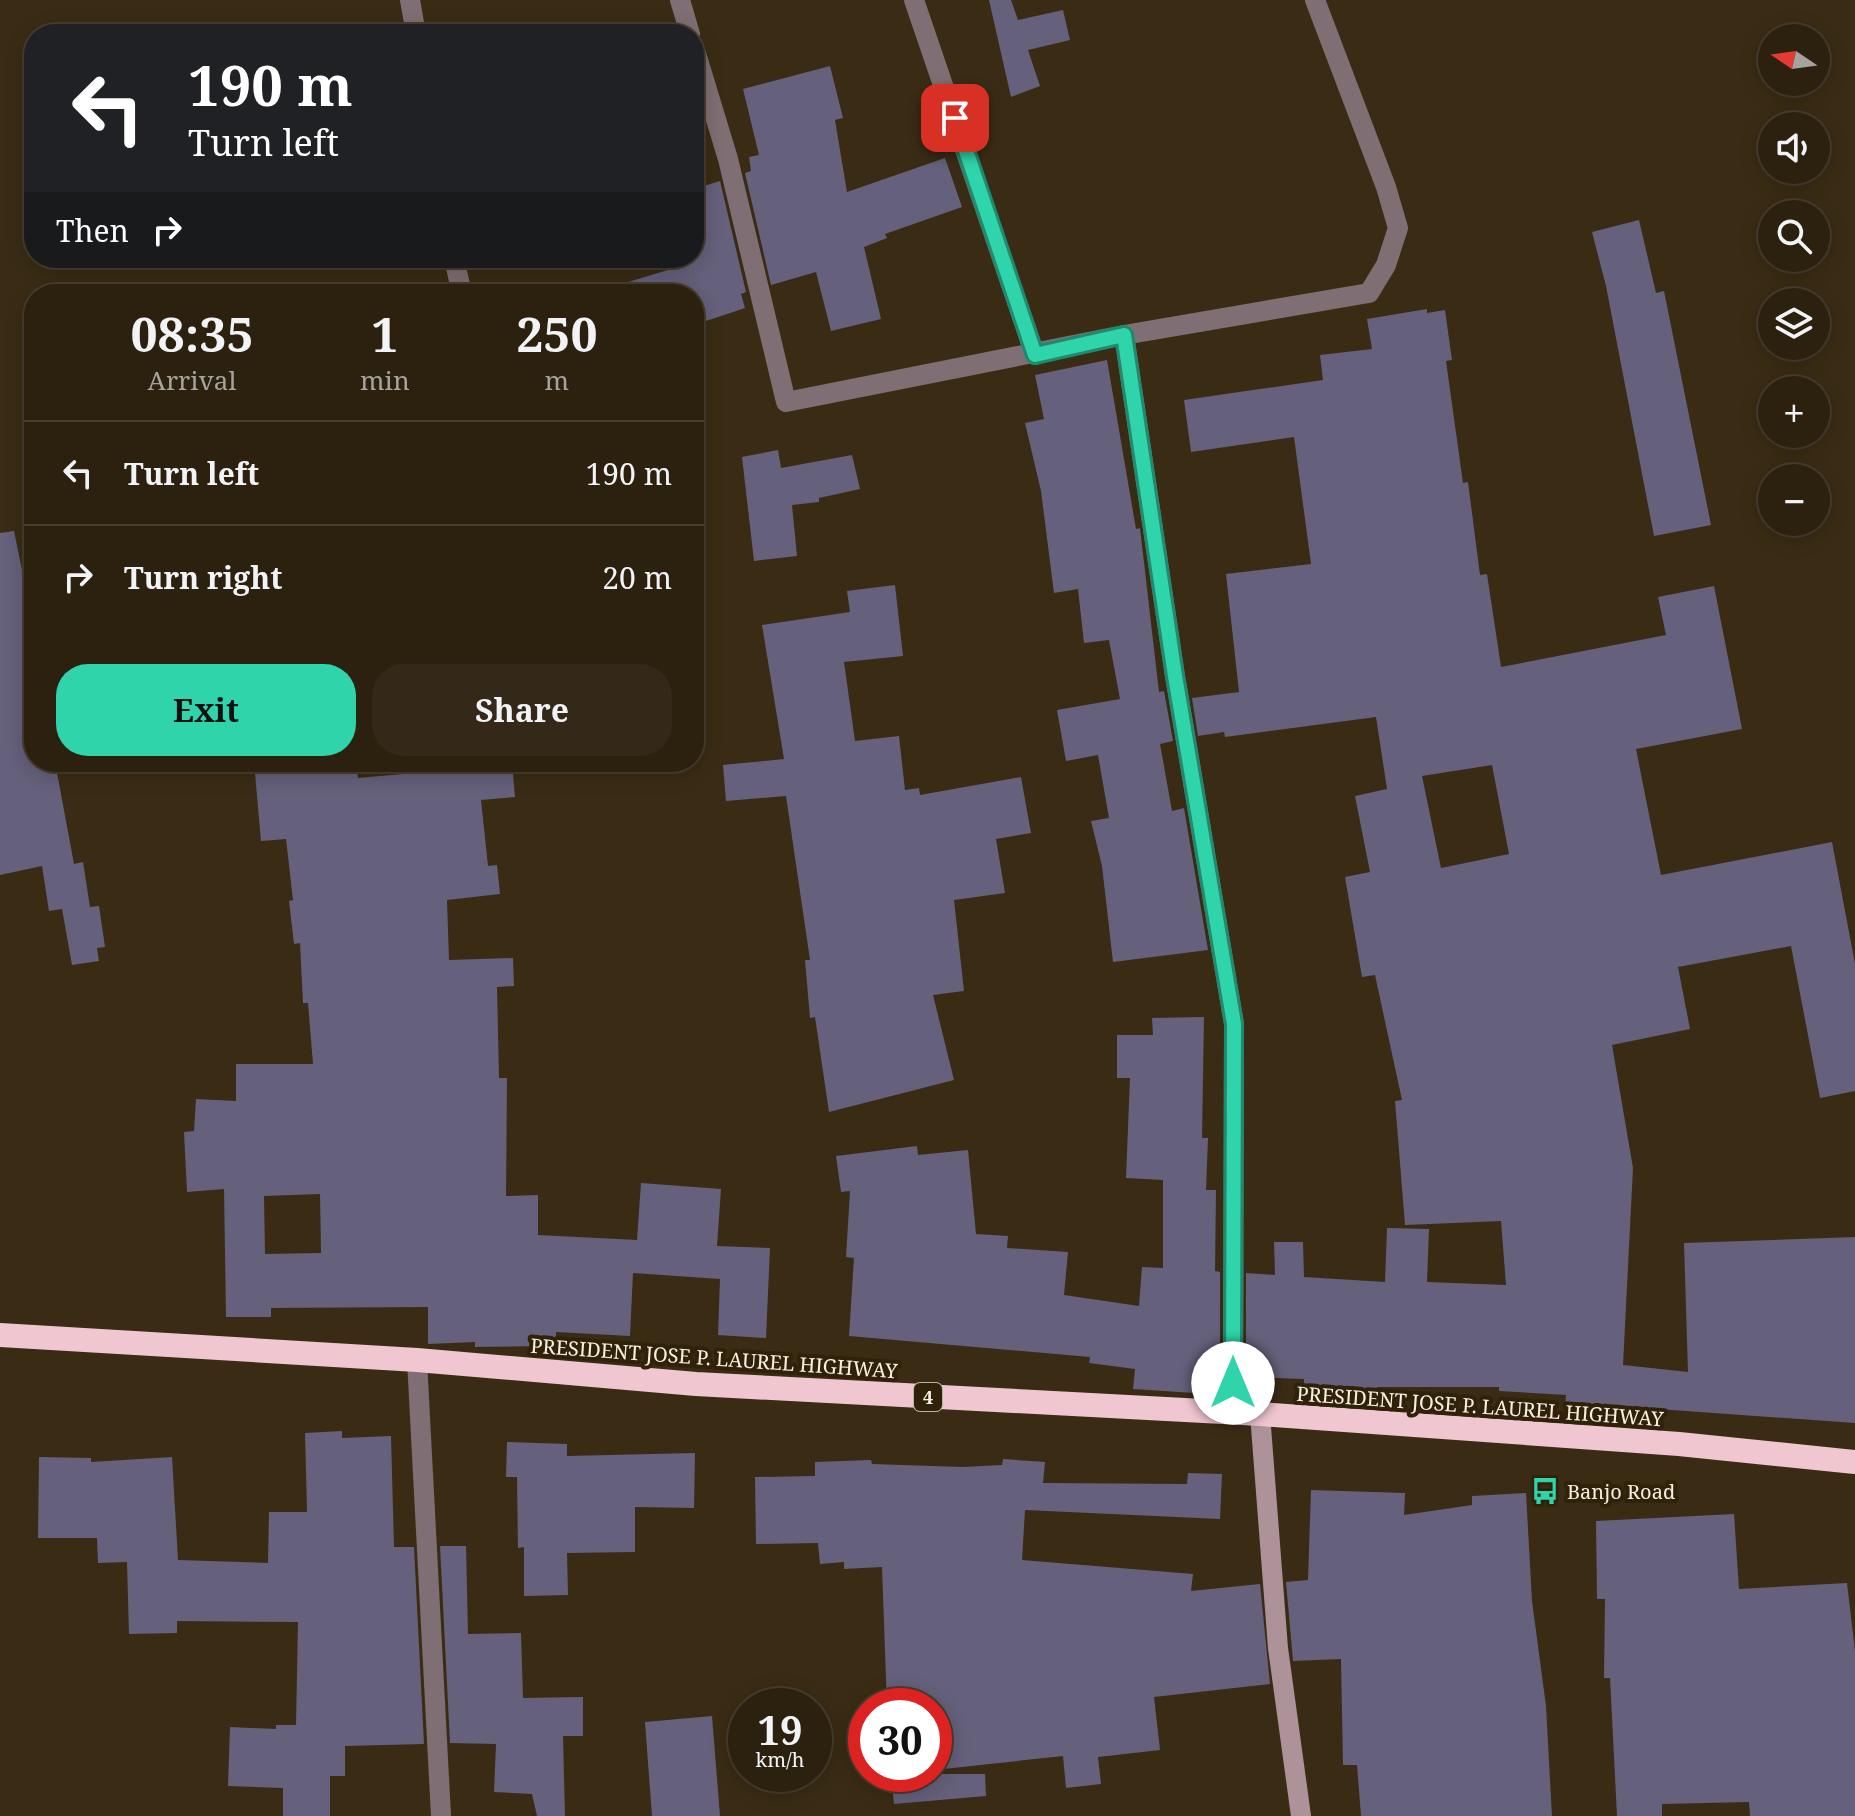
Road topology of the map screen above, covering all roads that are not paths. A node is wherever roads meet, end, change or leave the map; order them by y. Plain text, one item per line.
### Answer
1 (410, 0) edge
2 (680, 0) edge
3 (914, 0) edge
4 (1315, 0) edge
5 (414, 24) edge
6 (687, 24) edge
7 (704, 80) edge
8 (1124, 335) junction
9 (1035, 355) junction
10 (0, 1335) edge
11 (417, 1360) junction
12 (1233, 1413) junction
13 (1260, 1414) junction
14 (1855, 1462) edge
15 (441, 1816) edge
16 (1301, 1816) edge

1 - 5 street
2 - 6 street
3 - 9 street
4 - 8 street
7 - 9 street
8 - 9 street
8 - 12 street
10 - 11 highway, PRESIDENT JOSE P. LAUREL HIGHWAY / 4
11 - 12 highway, PRESIDENT JOSE P. LAUREL HIGHWAY / 4
11 - 15 street
12 - 13 highway, PRESIDENT JOSE P. LAUREL HIGHWAY / 4
13 - 14 highway, PRESIDENT JOSE P. LAUREL HIGHWAY / 4
13 - 16 street

